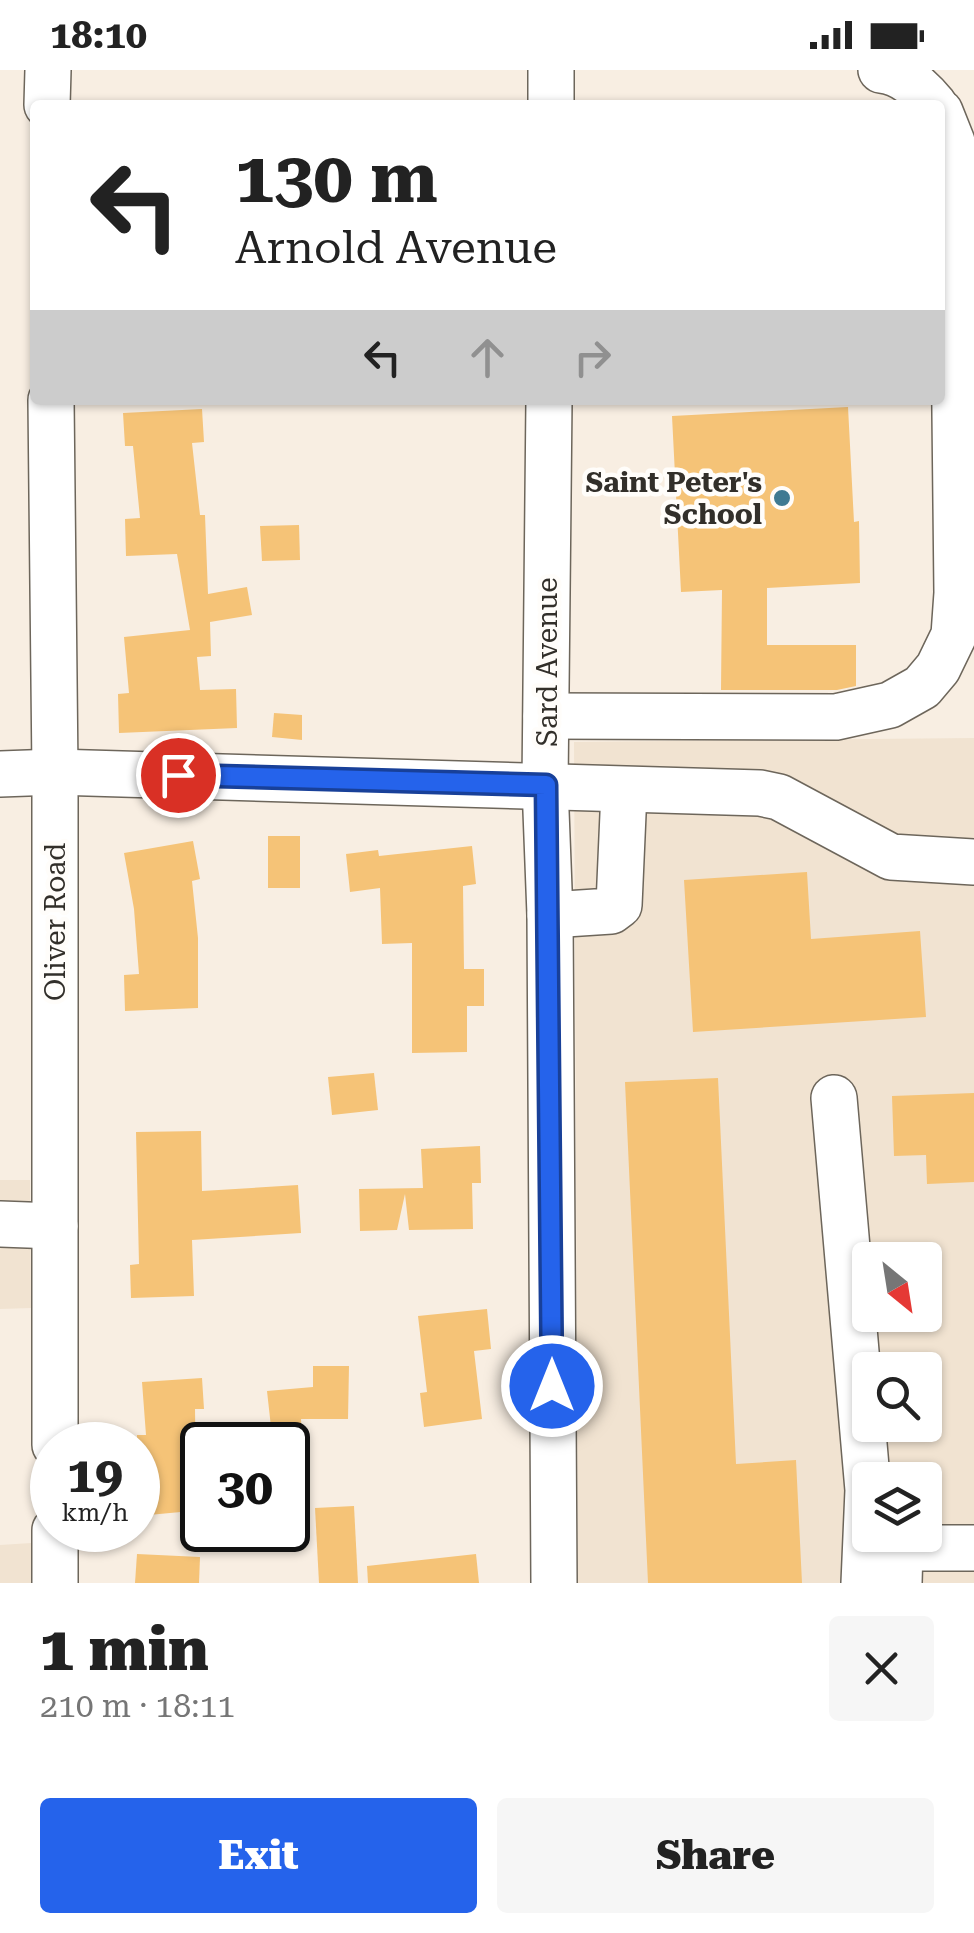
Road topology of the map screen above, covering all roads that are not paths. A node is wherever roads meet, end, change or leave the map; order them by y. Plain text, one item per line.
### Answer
1 (48, 70) edge
2 (551, 70) edge
3 (881, 70) edge
4 (891, 71) edge
5 (47, 100) edge
6 (550, 100) edge
7 (930, 100) edge
8 (945, 124) edge
9 (51, 405) edge
10 (548, 405) edge
11 (546, 716) junction
12 (55, 772) junction
13 (0, 774) edge
14 (546, 785) junction
15 (624, 791) junction
16 (974, 862) edge
17 (550, 915) junction
18 (834, 1098) dead end
19 (0, 1224) edge
20 (55, 1226) junction
21 (55, 1422) edge
22 (974, 1548) edge
23 (55, 1552) edge
24 (55, 1583) edge
25 (554, 1583) edge
26 (864, 1583) edge
27 (900, 1583) edge

1 - 5 street
2 - 6 street
3 - 4 street
4 - 7 street
8 - 11 street
9 - 12 street, Oliver Road
10 - 11 street, Sard Avenue
11 - 14 street, Sard Avenue
12 - 13 street
12 - 14 street
12 - 20 street, Oliver Road
14 - 15 street
14 - 17 street, Sard Avenue
15 - 16 street
15 - 17 street
17 - 25 street, Sard Avenue
18 - 26 street
19 - 20 street
20 - 21 street, Oliver Road
22 - 27 street
23 - 24 street

